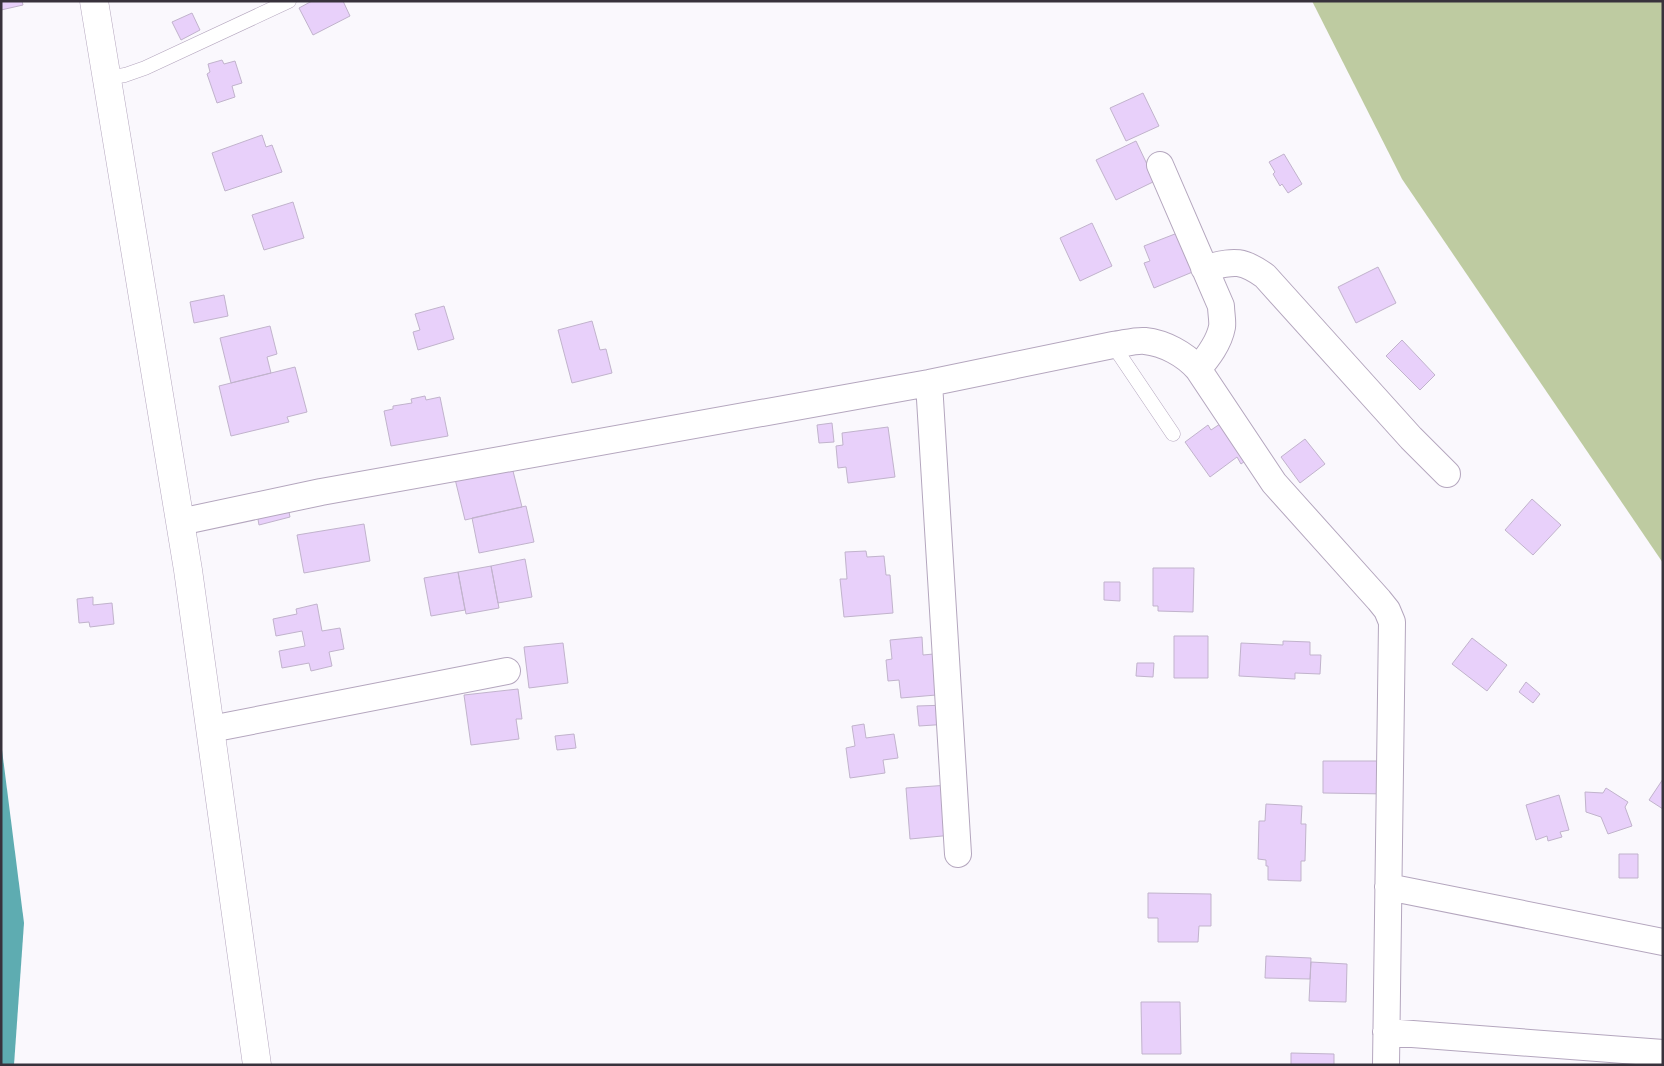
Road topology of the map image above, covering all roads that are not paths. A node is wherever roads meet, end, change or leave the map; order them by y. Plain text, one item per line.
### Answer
1 (94, 1) edge
2 (289, 1) edge
3 (106, 78) junction
4 (1160, 165) dead end
5 (1204, 268) junction
6 (1113, 345) junction
7 (1198, 369) junction
8 (929, 383) junction
9 (1173, 434) dead end
10 (1447, 474) dead end
11 (180, 522) junction
12 (508, 671) dead end
13 (211, 729) junction
14 (958, 854) dead end
15 (1388, 887) junction
16 (1663, 942) edge
17 (1386, 1032) junction
18 (1663, 1053) edge
19 (257, 1065) edge
20 (1386, 1065) edge

1 - 3 main road
2 - 3 lane
3 - 11 main road
4 - 5 street
5 - 7 street
5 - 10 street
6 - 7 street
6 - 8 street
6 - 9 lane
7 - 15 street
8 - 11 street
8 - 14 street
11 - 13 main road
12 - 13 street
13 - 19 main road
15 - 16 street
15 - 17 street
17 - 18 street
17 - 20 street

